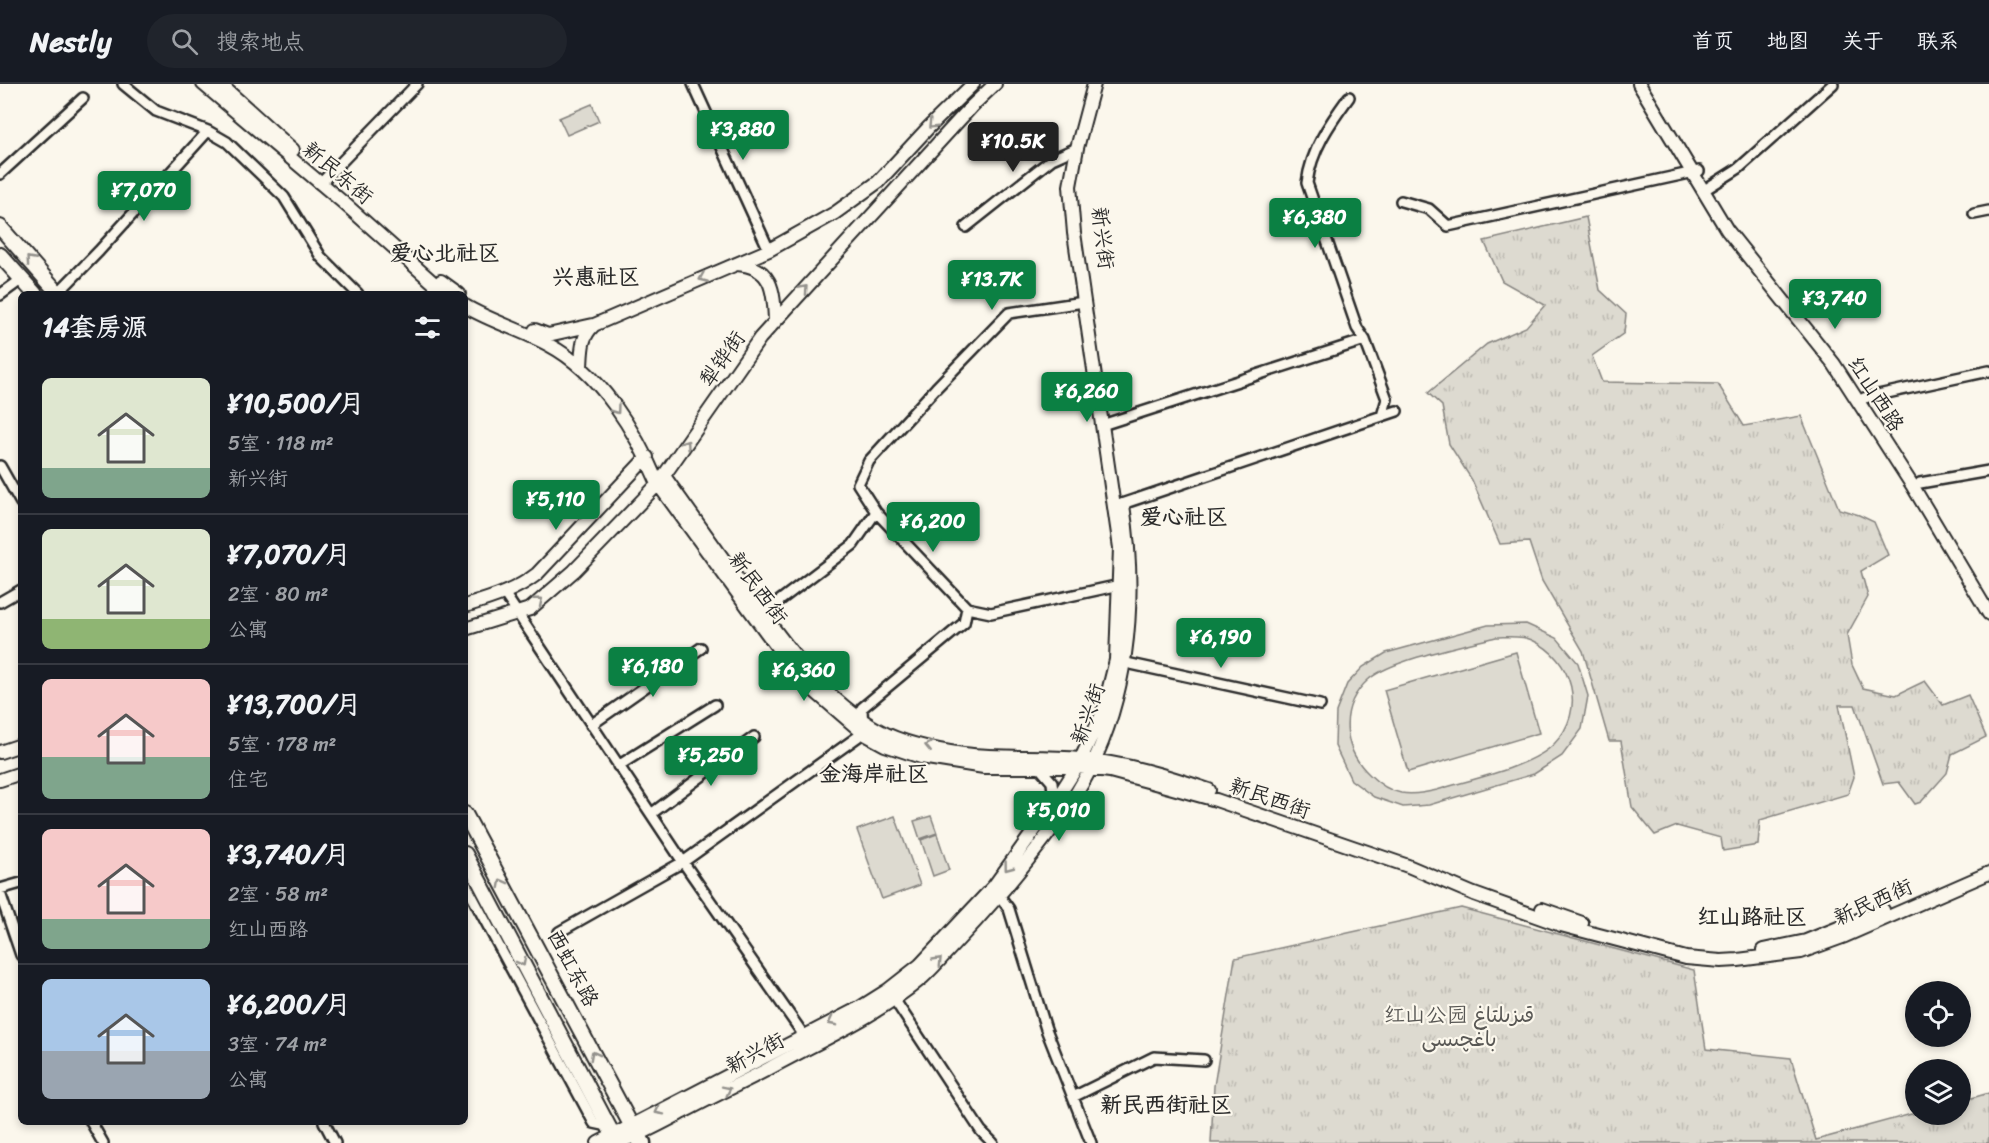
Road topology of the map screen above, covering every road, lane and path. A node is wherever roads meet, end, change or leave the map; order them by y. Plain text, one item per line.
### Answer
1 (123, 84) edge
2 (203, 84) edge
3 (220, 84) edge
4 (417, 84) edge
5 (693, 84) edge
6 (973, 84) edge
7 (995, 84) edge
8 (1094, 84) edge
9 (1101, 84) edge
10 (1639, 84) edge
11 (1645, 84) edge
12 (1833, 84) edge
13 (1349, 97) dead end
14 (84, 98) dead end
15 (208, 131) junction
16 (1077, 148) junction
17 (1696, 171) junction
18 (0, 174) edge
19 (322, 181) junction
20 (1709, 188) junction
21 (1401, 201) dead end
22 (1989, 211) edge
23 (1974, 214) dead end
24 (966, 226) dead end
25 (0, 227) edge
26 (769, 250) junction
27 (0, 255) edge
28 (736, 264) junction
29 (22, 279) junction
30 (32, 291) edge
31 (56, 291) edge
32 (60, 291) edge
33 (355, 291) edge
34 (443, 291) edge
35 (455, 291) edge
36 (0, 295) edge
37 (468, 298) edge
38 (1084, 302) junction
39 (468, 307) edge
40 (775, 321) junction
41 (594, 325) junction
42 (1365, 340) junction
43 (581, 366) junction
44 (1989, 371) edge
45 (1864, 398) junction
46 (1398, 411) dead end
47 (1382, 416) junction
48 (1106, 424) junction
49 (647, 457) junction
50 (1, 470) edge
51 (1989, 471) edge
52 (18, 480) edge
53 (661, 480) junction
54 (1920, 483) junction
55 (10, 484) junction
56 (18, 498) edge
57 (1118, 505) junction
58 (876, 512) junction
59 (1120, 585) junction
60 (18, 592) edge
61 (504, 593) junction
62 (1989, 600) edge
63 (0, 602) edge
64 (468, 605) edge
65 (967, 608) junction
66 (516, 613) junction
67 (1989, 614) edge
68 (759, 616) junction
69 (468, 628) edge
70 (700, 648) dead end
71 (1120, 661) junction
72 (715, 705) dead end
73 (1320, 705) dead end
74 (863, 720) junction
75 (591, 725) junction
76 (863, 733) junction
77 (754, 737) dead end
78 (18, 747) edge
79 (0, 753) edge
80 (1085, 764) junction
81 (618, 766) junction
82 (1039, 766) junction
83 (18, 774) edge
84 (0, 780) edge
85 (1054, 803) junction
86 (651, 814) junction
87 (468, 820) edge
88 (683, 862) junction
89 (1989, 865) edge
90 (1989, 873) edge
91 (18, 884) edge
92 (469, 884) edge
93 (0, 891) edge
94 (999, 895) junction
95 (559, 932) dead end
96 (18, 946) edge
97 (894, 999) junction
98 (805, 1036) junction
99 (1204, 1060) dead end
100 (1073, 1097) junction
101 (92, 1125) edge
102 (326, 1125) edge
103 (637, 1135) edge
104 (614, 1138) edge
105 (99, 1142) edge
106 (335, 1143) edge
107 (598, 1143) edge
108 (993, 1143) edge
109 (1091, 1143) edge

1 - 15 street
2 - 19 main road, 新民东街
3 - 19 main road, 新民东街
4 - 19 street
5 - 26 street
6 -> 26 main road
40 -> 7 main road, 犁铧街
8 - 16 main road, 新兴街
9 - 48 main road, 新兴街
10 - 17 main road, 红山西路
11 - 17 main road, 红山西路
12 - 20 street
13 - 42 street
14 - 18 street
15 - 32 street
15 - 33 street
16 - 24 street
16 - 38 main road, 新兴街
17 - 20 main road, 红山西路
17 - 21 street
17 - 67 main road, 红山西路
19 - 34 main road, 新民东街
19 - 35 main road, 新民东街
20 - 45 main road, 红山西路
22 - 23 street
31 -> 25 main road
26 - 28 main road
27 - 29 main road
28 - 40 main road
28 -> 41 main road
29 - 30 main road
29 - 36 street
37 - 41 main road
38 - 48 main road, 新兴街
38 - 58 street
39 - 43 main road
53 -> 40 main road, 犁铧街
41 - 43 main road
42 - 47 street
42 - 48 street
43 -> 49 main road
44 - 45 street
45 - 54 main road, 红山西路
46 - 47 street
47 - 57 street
48 - 57 main road, 新兴街
49 - 53 main road, 新民西街
49 - 61 main road
50 - 55 street
51 - 54 street
52 - 55 street
66 -> 53 main road, 犁铧街
53 - 68 main road, 新民西街
54 - 62 main road, 红山西路
55 - 56 street
57 - 59 main road, 新兴街
57 - 71 main road, 新兴街
58 - 65 street
58 - 68 street
59 - 65 street
59 - 71 main road, 新兴街
60 - 63 street
61 - 64 main road
61 - 66 street
65 - 74 street
66 - 69 main road, 犁铧街
66 - 75 street
68 - 74 main road, 新民西街
68 - 76 main road, 新民西街
70 - 75 street
71 - 73 street
71 - 80 main road, 新兴街
72 - 81 street
74 - 76 street
80 -> 74 main road, 新民西街
75 - 81 street
76 - 82 main road, 新民西街
76 - 88 street
77 - 86 street
78 - 79 main road
80 - 82 main road, 新民西街
80 - 85 main road, 新兴街
80 - 89 main road, 新民西街
80 - 90 main road, 新民西街
80 - 94 main road, 新兴街
81 - 86 street
82 - 85 street
83 - 84 main road
85 -> 98 main road, 新兴街
86 - 88 street
103 -> 87 main road, 西虹东路
88 - 95 street
88 - 98 street
91 - 93 street
92 - 104 main road, 西虹东路
93 - 96 street
97 -> 94 main road, 新兴街
94 - 100 street
103 -> 97 main road, 新兴街
97 - 108 street
98 -> 103 main road, 新兴街
99 - 100 street
100 - 109 street
101 - 105 street
102 - 106 street
103 - 104 main road
104 - 107 main road

